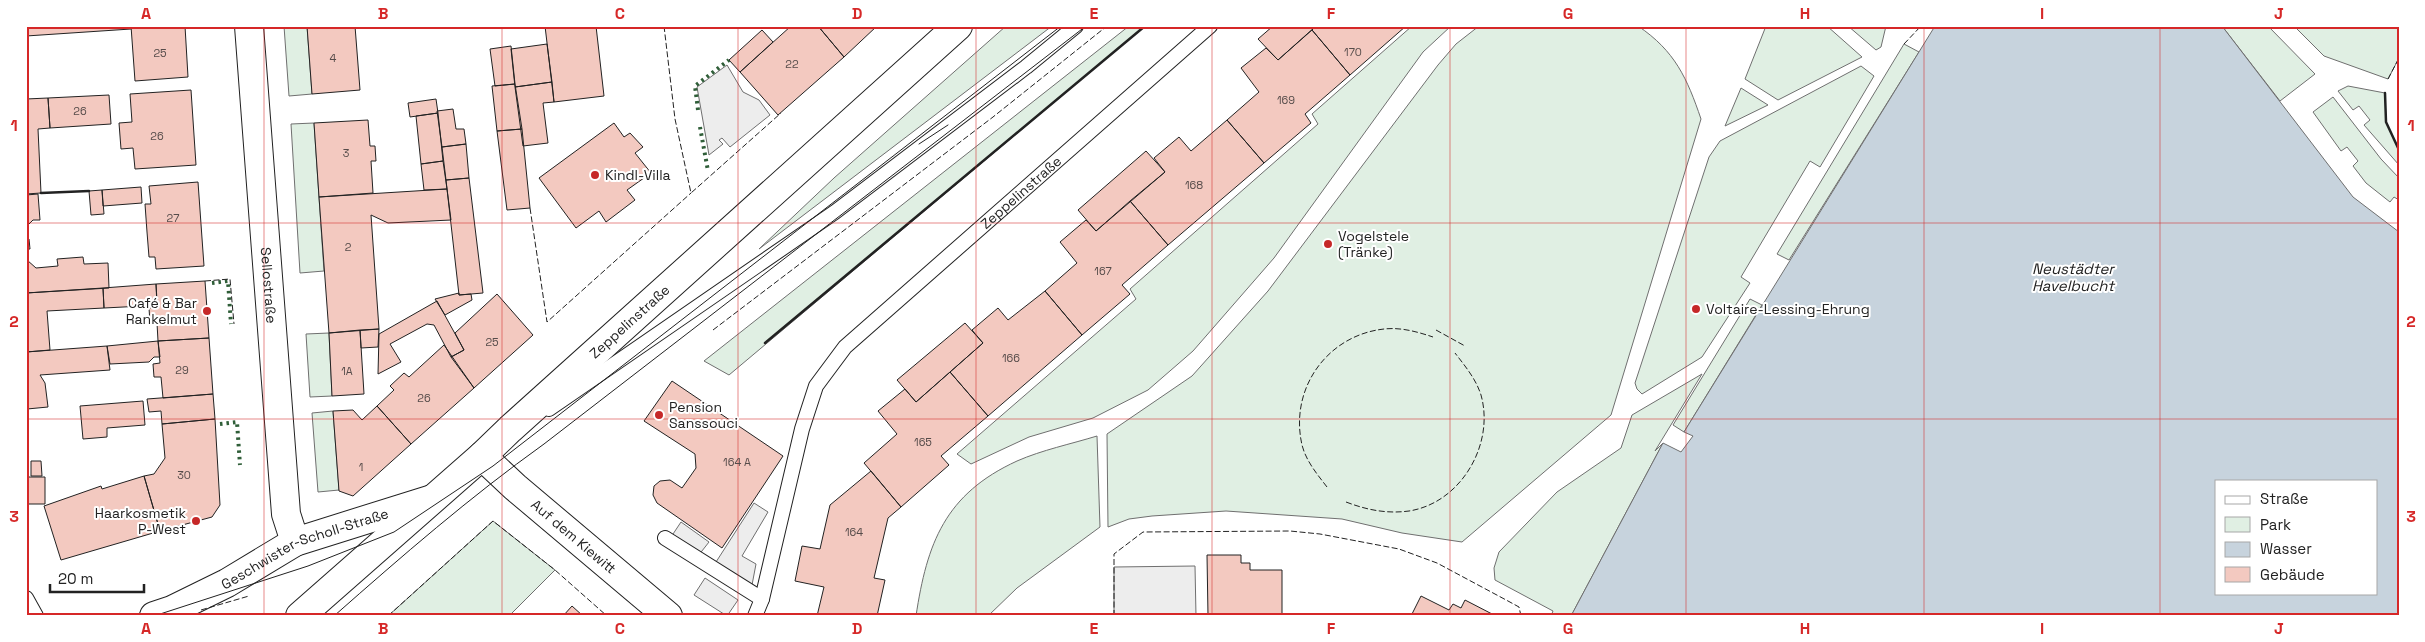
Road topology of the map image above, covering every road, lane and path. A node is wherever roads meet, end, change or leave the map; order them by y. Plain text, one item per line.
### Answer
1 (248, 26) edge
2 (958, 26) edge
3 (1076, 26) edge
4 (1210, 26) edge
5 (482, 456) junction
6 (432, 499) junction
7 (665, 538) dead end
8 (295, 542) junction
9 (26, 598) edge
10 (762, 599) junction
11 (36, 616) edge
12 (154, 616) edge
13 (300, 616) edge
14 (668, 616) edge
15 (755, 616) edge

1 - 8 street, Sellostraße
2 - 5 street, Zeppelinstraße
3 - 5 lane
4 - 10 lane, Zeppelinstraße
5 - 6 street, Zeppelinstraße
5 - 14 street, Auf dem Kiewitt
6 - 8 street, Geschwister-Scholl-Straße
6 - 13 street, Zeppelinstraße
7 - 10 lane
8 - 12 street, Geschwister-Scholl-Straße
9 - 11 lane
10 - 15 lane, Zeppelinstraße

